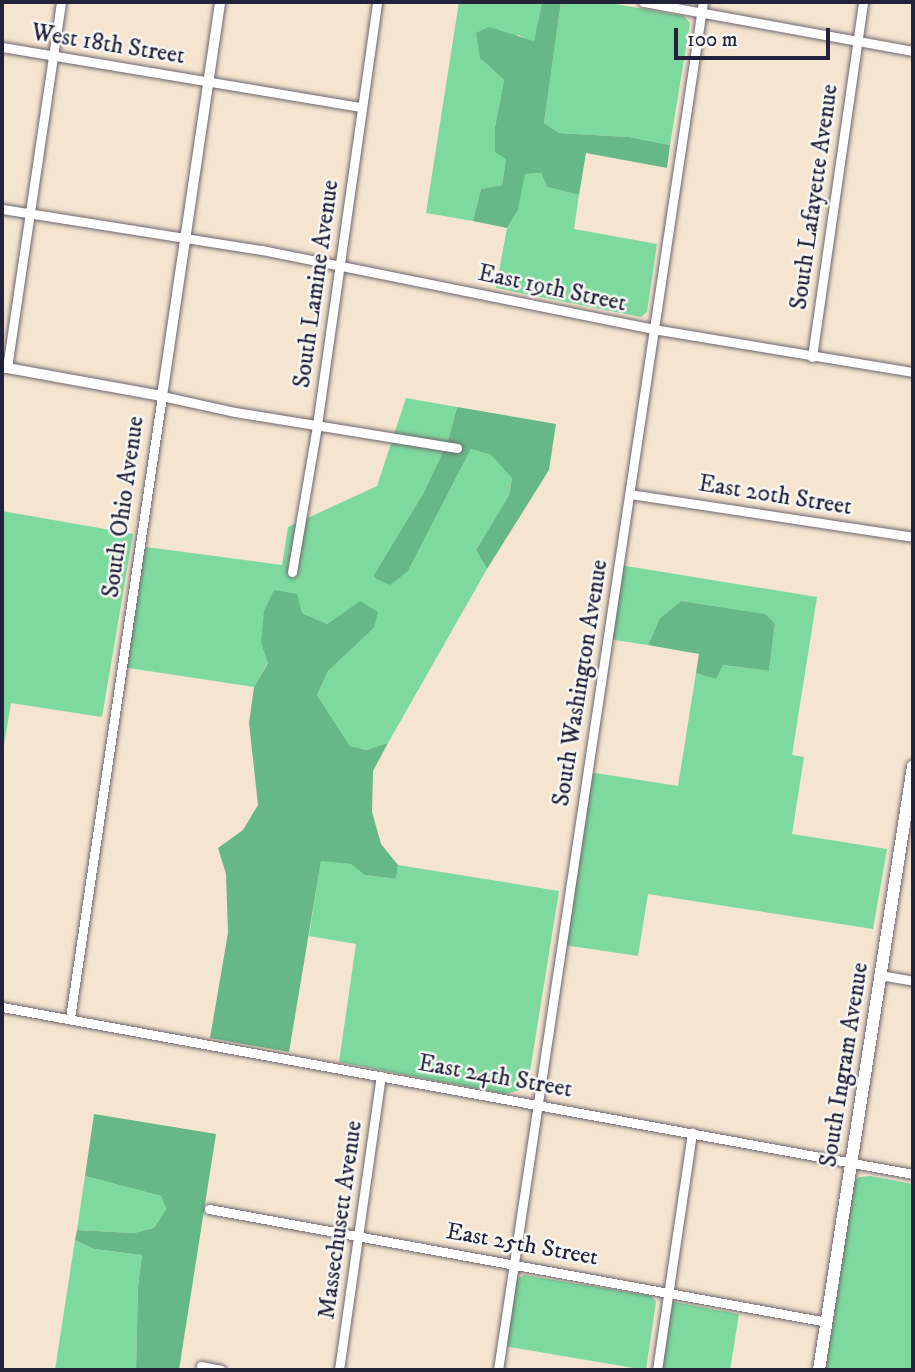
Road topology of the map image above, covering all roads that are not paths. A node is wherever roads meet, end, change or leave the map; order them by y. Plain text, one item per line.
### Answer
1 (61, 2) edge
2 (220, 2) edge
3 (377, 2) edge
4 (643, 2) edge
5 (703, 2) edge
6 (863, 2) edge
7 (702, 13) junction
8 (857, 42) junction
9 (2, 47) edge
10 (913, 51) edge
11 (53, 56) junction
12 (208, 82) junction
13 (361, 107) junction
14 (2, 209) edge
15 (30, 213) junction
16 (185, 236) junction
17 (339, 265) junction
18 (653, 329) junction
19 (812, 356) junction
20 (4, 367) edge
21 (913, 372) edge
22 (162, 396) junction
23 (317, 425) junction
24 (457, 447) dead end
25 (630, 494) junction
26 (913, 537) edge
27 (292, 572) dead end
28 (913, 766) edge
29 (880, 975) junction
30 (913, 981) edge
31 (2, 1007) edge
32 (70, 1018) junction
33 (381, 1076) junction
34 (539, 1105) junction
35 (692, 1133) junction
36 (852, 1162) junction
37 (913, 1174) edge
38 (209, 1209) dead end
39 (358, 1234) junction
40 (514, 1262) junction
41 (668, 1292) junction
42 (827, 1322) junction
43 (201, 1366) dead end
44 (221, 1370) edge
45 (339, 1370) edge
46 (498, 1370) edge
47 (657, 1370) edge
48 (819, 1370) edge

1 - 11 street
2 - 12 street, South Ohio Avenue
3 - 13 street, South Lamine Avenue
4 - 7 street
5 - 7 street, South Washington Avenue
6 - 8 street, South Lafayette Avenue
7 - 8 street
7 - 18 street, South Washington Avenue
8 - 10 street
8 - 19 street, South Lafayette Avenue
9 - 11 street, West 18th Street
11 - 12 street, West 18th Street
11 - 15 street
12 - 13 street, West 18th Street
12 - 16 street, South Ohio Avenue
13 - 17 street, South Lamine Avenue
14 - 15 street, East 19th Street
15 - 16 street, East 19th Street
15 - 20 street
16 - 17 street, East 19th Street
16 - 22 street, South Ohio Avenue
17 - 18 street, East 19th Street
17 - 23 street, South Lamine Avenue
18 - 19 street, East 19th Street
18 - 25 street, South Washington Avenue
19 - 21 street, East 19th Street
20 - 22 street
22 - 23 street
22 - 32 street, South Ohio Avenue
23 - 24 street
23 - 27 street, South Lamine Avenue
25 - 26 street, East 20th Street
25 - 34 street, South Washington Avenue
28 - 29 main road, South Ingram Avenue
29 - 30 street
29 - 36 main road, South Ingram Avenue
31 - 32 street, East 24th Street
32 - 33 street, East 24th Street
33 - 34 street, East 24th Street
33 - 39 street, Massechusett Avenue
34 - 35 street, East 24th Street
34 - 40 street, South Washington Avenue
35 - 36 street, East 24th Street
35 - 41 street
36 - 37 street, East 24th Street
36 - 42 main road, South Ingram Avenue
38 - 39 street, East 25th Street
39 - 40 street, East 25th Street
39 - 45 street, Massechusett Avenue
40 - 41 street, East 25th Street
40 - 46 street, South Washington Avenue
41 - 42 street, East 25th Street
41 - 47 street
42 - 48 main road, South Ingram Avenue
43 - 44 street

